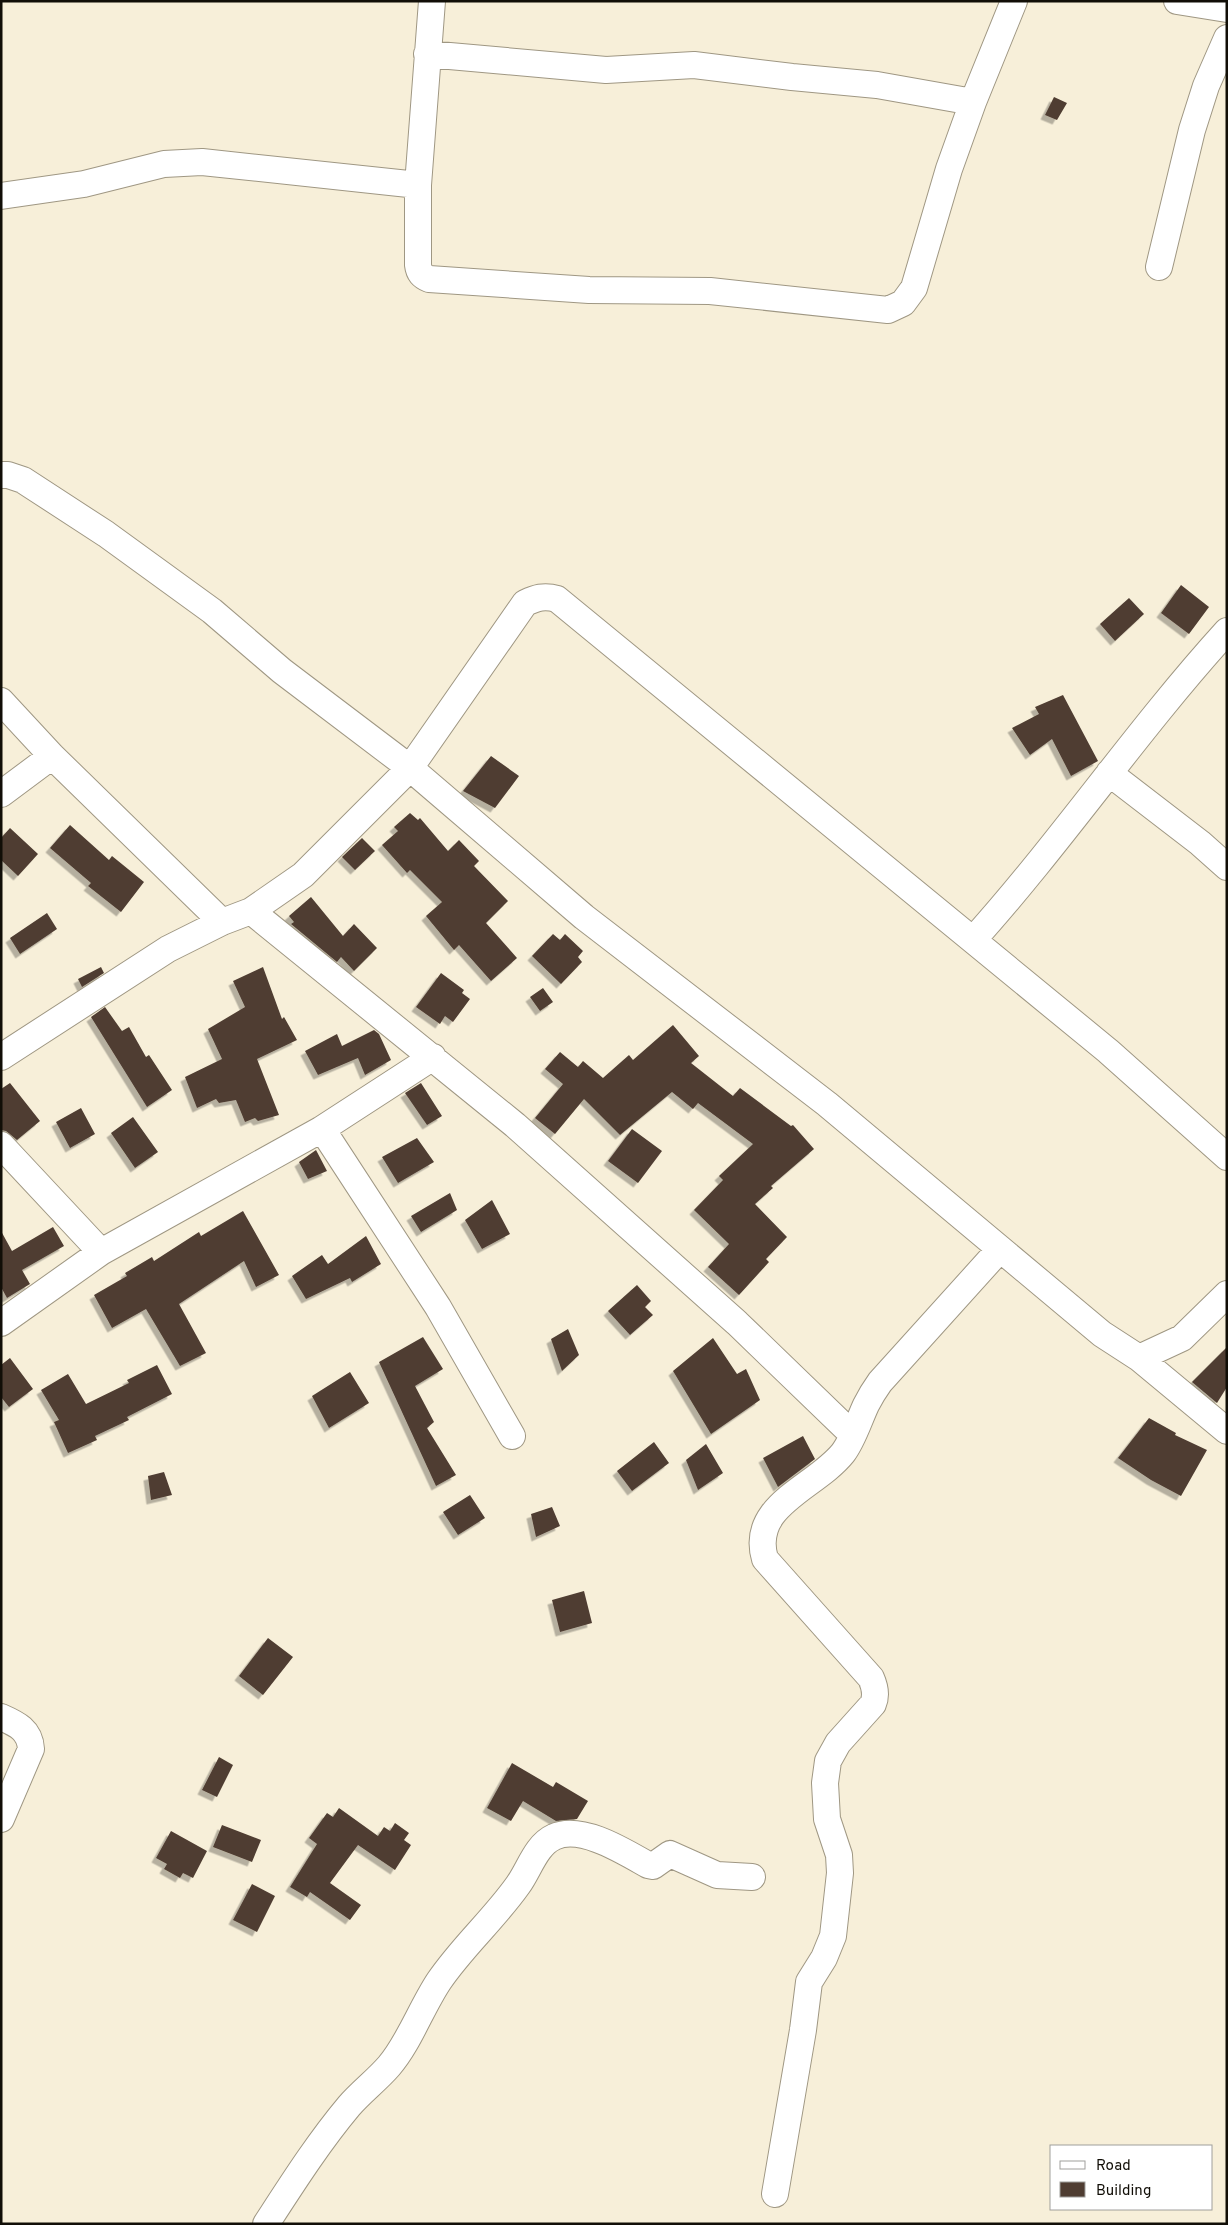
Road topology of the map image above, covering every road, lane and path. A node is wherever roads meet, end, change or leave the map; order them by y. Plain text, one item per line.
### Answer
1 (432, 1) edge
2 (1014, 1) edge
3 (1177, 1) edge
4 (1227, 9) edge
5 (1227, 38) edge
6 (427, 54) junction
7 (973, 102) junction
8 (418, 185) junction
9 (1, 196) edge
10 (1159, 267) dead end
11 (1, 475) edge
12 (1227, 631) edge
13 (1, 701) edge
14 (52, 756) junction
15 (410, 768) junction
16 (1109, 773) junction
17 (1, 794) edge
18 (1227, 867) edge
19 (251, 911) junction
20 (222, 922) junction
21 (972, 940) junction
22 (1, 1057) edge
23 (433, 1057) junction
24 (322, 1129) junction
25 (1, 1145) edge
26 (1227, 1157) edge
27 (1000, 1249) junction
28 (101, 1252) junction
29 (1227, 1294) edge
30 (1, 1323) edge
31 (1139, 1358) junction
32 (1227, 1431) edge
33 (853, 1435) junction
34 (512, 1436) dead end
35 (1, 1716) edge
36 (1, 1819) edge
37 (752, 1877) dead end
38 (775, 2194) dead end
39 (266, 2224) edge

1 - 6 street
2 - 7 street
3 - 4 street
5 - 10 street
6 - 7 street
6 - 8 street
7 - 8 street
8 - 9 street
11 - 15 street
12 - 16 street
13 - 14 street
14 - 17 street
14 - 20 street
15 - 19 street
15 - 21 street
15 - 27 street
16 - 18 street
16 - 21 street
19 - 20 street
19 - 23 street
20 - 22 street
21 - 26 street
23 - 24 street
23 - 33 street
24 - 28 street
24 - 34 street
25 - 28 street
27 - 31 street
27 - 33 street
28 - 30 street
29 - 31 street
31 - 32 street
33 - 38 street
35 - 36 street
37 - 39 street

